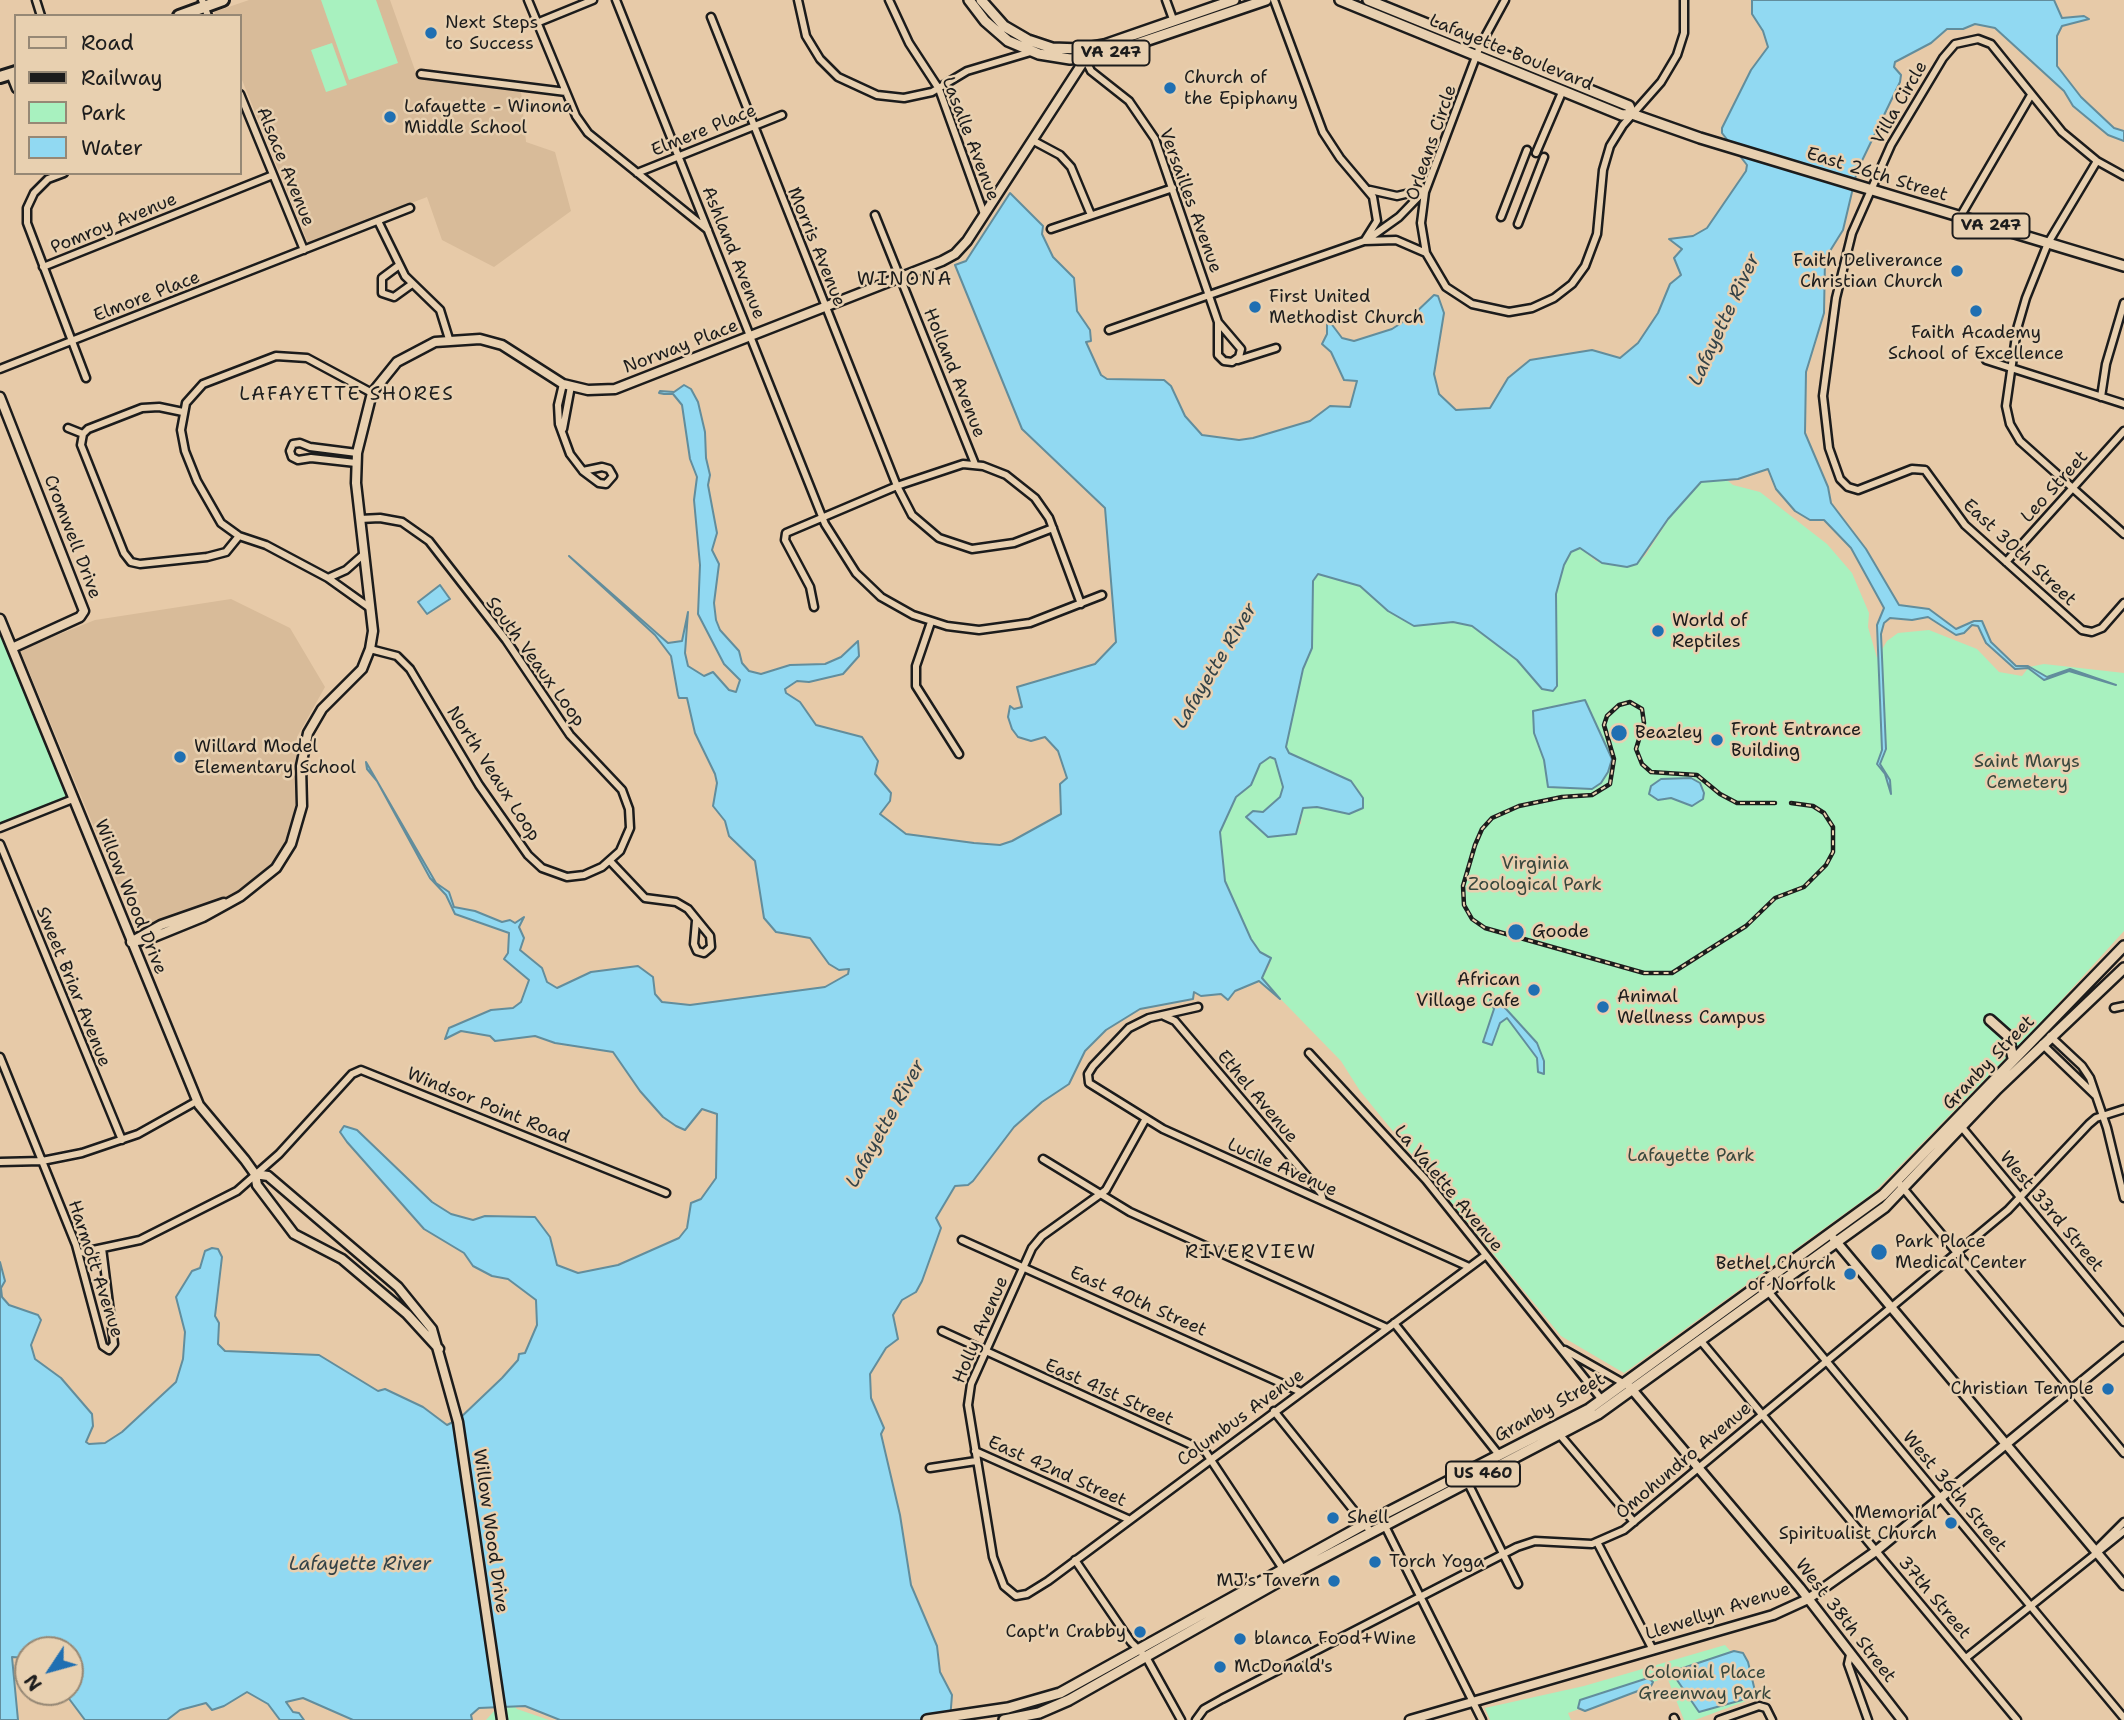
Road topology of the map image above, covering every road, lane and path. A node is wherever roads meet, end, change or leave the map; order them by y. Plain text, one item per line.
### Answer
1 (223, 0) edge
2 (528, 0) edge
3 (593, 0) edge
4 (616, 0) edge
5 (799, 0) edge
6 (889, 0) edge
7 (970, 0) edge
8 (981, 0) edge
9 (1166, 0) edge
10 (1234, 0) edge
11 (1266, 0) edge
12 (1274, 0) edge
13 (1340, 0) edge
14 (1368, 0) edge
15 (1505, 0) edge
16 (1684, 0) edge
17 (205, 8) edge
18 (186, 14) edge
19 (710, 17) dead end
20 (539, 22) junction
21 (1175, 26) junction
22 (1036, 48) junction
23 (1092, 48) junction
24 (1479, 51) junction
25 (1085, 59) junction
26 (421, 74) dead end
27 (1564, 86) junction
28 (939, 89) junction
29 (566, 92) junction
30 (2031, 95) junction
31 (242, 101) edge
32 (1632, 114) junction
33 (782, 115) dead end
34 (753, 126) junction
35 (1032, 140) junction
36 (1528, 150) dead end
37 (1536, 153) dead end
38 (679, 156) junction
39 (1544, 157) dead end
40 (2097, 161) junction
41 (1783, 163) joint
42 (637, 173) junction
43 (60, 175) edge
44 (272, 176) junction
45 (2124, 176) edge
46 (1427, 187) junction
47 (1173, 188) junction
48 (1370, 190) junction
49 (1870, 190) junction
50 (410, 208) dead end
51 (984, 214) junction
52 (875, 215) dead end
53 (1091, 215) junction
54 (1959, 217) junction
55 (1501, 218) dead end
56 (378, 221) junction
57 (1518, 224) dead end
58 (1051, 229) dead end
59 (709, 231) junction
60 (1364, 241) junction
61 (2048, 243) junction
62 (304, 250) junction
63 (1426, 253) junction
64 (398, 265) junction
65 (2124, 266) edge
66 (43, 267) junction
67 (900, 276) junction
68 (412, 284) junction
69 (1210, 295) junction
70 (2124, 303) edge
71 (825, 307) junction
72 (1218, 322) junction
73 (1110, 330) dead end
74 (751, 337) junction
75 (449, 339) junction
76 (73, 341) junction
77 (1276, 348) dead end
78 (1236, 360) junction
79 (1986, 360) dead end
80 (0, 369) edge
81 (2011, 369) junction
82 (86, 378) dead end
83 (567, 385) junction
84 (372, 393) junction
85 (0, 397) edge
86 (2101, 397) junction
87 (2124, 404) edge
88 (183, 412) junction
89 (68, 428) dead end
90 (2124, 431) edge
91 (83, 434) junction
92 (307, 446) junction
93 (357, 453) junction
94 (305, 458) junction
95 (356, 463) junction
96 (975, 464) junction
97 (583, 471) dead end
98 (1908, 471) joint
99 (897, 486) junction
100 (2072, 488) junction
101 (822, 517) junction
102 (360, 519) junction
103 (1053, 528) junction
104 (2124, 534) edge
105 (239, 536) junction
106 (364, 554) junction
107 (2006, 562) junction
108 (328, 578) junction
109 (1102, 595) dead end
110 (2124, 603) edge
111 (1081, 604) junction
112 (814, 607) dead end
113 (370, 608) junction
114 (0, 619) edge
115 (931, 622) junction
116 (12, 648) junction
117 (370, 649) junction
118 (959, 754) dead end
119 (73, 799) junction
120 (0, 828) edge
121 (0, 844) edge
122 (610, 862) junction
123 (696, 921) junction
124 (131, 942) junction
125 (2124, 946) edge
126 (2124, 968) edge
127 (2124, 1006) edge
128 (1198, 1007) dead end
129 (2114, 1008) dead end
130 (1164, 1016) junction
131 (1990, 1020) dead end
132 (2043, 1030) junction
133 (2034, 1037) junction
134 (2052, 1038) junction
135 (2044, 1046) junction
136 (1308, 1053) dead end
137 (0, 1057) edge
138 (2013, 1058) junction
139 (2096, 1096) junction
140 (197, 1101) junction
141 (2124, 1109) edge
142 (2103, 1115) junction
143 (1145, 1120) junction
144 (1958, 1123) junction
145 (122, 1140) junction
146 (1043, 1159) dead end
147 (42, 1161) junction
148 (0, 1162) edge
149 (255, 1174) junction
150 (1901, 1185) junction
151 (666, 1193) dead end
152 (1099, 1195) junction
153 (2021, 1198) junction
154 (2124, 1198) edge
155 (1323, 1201) junction
156 (1830, 1234) junction
157 (962, 1240) dead end
158 (1837, 1242) junction
159 (102, 1248) junction
160 (1957, 1252) junction
161 (79, 1253) junction
162 (1486, 1255) junction
163 (1023, 1266) junction
164 (1469, 1267) junction
165 (1762, 1284) junction
166 (1769, 1292) junction
167 (1891, 1307) junction
168 (2124, 1322) edge
169 (1394, 1323) junction
170 (1387, 1328) junction
171 (942, 1331) dead end
172 (1695, 1334) junction
173 (1701, 1342) junction
174 (2124, 1347) edge
175 (1560, 1348) junction
176 (439, 1349) junction
177 (984, 1352) junction
178 (1827, 1361) junction
179 (1625, 1384) junction
180 (1634, 1389) junction
181 (2071, 1389) junction
182 (1301, 1392) junction
183 (1602, 1400) junction
184 (1274, 1411) junction
185 (1762, 1414) junction
186 (1560, 1434) junction
187 (2006, 1443) junction
188 (975, 1451) junction
189 (2124, 1453) edge
190 (1499, 1455) junction
191 (1210, 1458) junction
192 (976, 1461) junction
193 (1700, 1467) junction
194 (930, 1468) dead end
195 (1465, 1478) junction
196 (1940, 1498) junction
197 (1128, 1519) junction
198 (1382, 1520) junction
199 (1634, 1522) junction
200 (2124, 1522) edge
201 (1368, 1528) junction
202 (2124, 1531) edge
203 (1597, 1542) junction
204 (1876, 1551) junction
205 (2095, 1551) junction
206 (1504, 1553) junction
207 (1075, 1560) junction
208 (1285, 1572) junction
209 (1518, 1584) dead end
210 (2124, 1586) edge
211 (1011, 1594) joint
212 (1421, 1596) junction
213 (1808, 1599) junction
214 (2030, 1605) junction
215 (1653, 1650) junction
216 (1143, 1653) junction
217 (1850, 1655) junction
218 (1966, 1658) junction
219 (1475, 1702) junction
220 (2124, 1718) edge
221 (502, 1720) edge
222 (927, 1720) edge
223 (1004, 1720) edge
224 (1181, 1720) edge
225 (1196, 1720) edge
226 (1410, 1720) edge
227 (1482, 1720) edge
228 (1719, 1720) edge
229 (1772, 1720) edge
230 (1868, 1720) edge
231 (1902, 1720) edge
232 (2017, 1720) edge

1 - 17 highway
2 - 20 street
3 - 20 street
4 - 38 street, Ashland Avenue
5 - 28 street
6 - 28 street, Lasalle Avenue
7 - 22 main road, VA 247
8 - 22 main road, VA 247
9 - 21 street
10 - 21 main road, VA 247
11 - 21 main road, VA 247
12 - 48 street
13 - 24 main road, Lafayette Boulevard / VA 247
14 - 24 main road, Lafayette Boulevard / VA 247
15 - 24 street, Orleans Circle
16 - 32 street, Orleans Circle
17 - 18 highway
19 - 34 street, Morris Avenue
20 - 29 street
21 - 23 main road, VA 247
21 - 25 main road, VA 247
22 - 23 main road, VA 247
22 - 25 main road, VA 247
22 - 28 street
23 - 25 street, Norway Place
24 - 27 main road, Lafayette Boulevard / VA 247
24 - 46 street, Orleans Circle
25 - 35 street, Norway Place
25 - 47 street, Versailles Avenue
26 - 29 street
27 - 32 main road, Lafayette Boulevard / VA 247
27 - 37 street
28 - 51 street, Lasalle Avenue
29 - 42 street
30 - 40 street, Villa Circle
30 - 49 street, Villa Circle
30 - 54 street
31 - 44 street, Alsace Avenue
32 - 41 main road, Lafayette Boulevard / VA 247
32 - 63 street, Orleans Circle
33 - 34 street, Elmere Place
34 - 38 street, Elmere Place
34 - 71 street, Morris Avenue
35 - 51 street, Norway Place
35 - 53 street
36 - 55 street
38 - 42 street, Elmere Place
38 - 59 street, Ashland Avenue
39 - 57 street
40 - 45 street, Villa Circle
40 - 61 street
41 - 49 main road, East 26th Street / VA 247
42 - 59 street
43 - 66 street
44 - 62 street, Alsace Avenue
44 - 66 street, Pomroy Avenue
46 - 48 street
46 - 60 street
46 - 63 street, Orleans Circle
47 - 53 street
47 - 69 street, Versailles Avenue
48 - 60 street
49 - 54 main road, East 26th Street / VA 247
49 - 98 street, Villa Circle
50 - 56 street, Elmore Place
51 - 67 street, Norway Place
52 - 67 street, Holland Avenue
53 - 58 street
54 - 61 main road, East 26th Street / VA 247
56 - 62 street, Elmore Place
56 - 64 street
59 - 74 street, Ashland Avenue
60 - 63 street
60 - 69 street
61 - 65 main road, East 26th Street / VA 247
61 - 81 street
62 - 76 street, Elmore Place
64 - 68 street
64 - 68 street
66 - 76 street
67 - 71 street, Norway Place
67 - 96 street, Holland Avenue
68 - 75 street
69 - 72 street, Versailles Avenue
69 - 73 street
70 - 86 street
71 - 74 street, Norway Place
71 - 99 street, Morris Avenue
72 - 78 street
72 - 78 street
74 - 83 street, Norway Place
74 - 101 street, Ashland Avenue
75 - 83 street, Norway Place
75 - 84 street, Norway Place
76 - 80 street, Elmore Place
76 - 82 street
77 - 78 street
79 - 81 street
81 - 86 street
81 - 100 street
83 - 97 street
84 - 88 street
84 - 93 street, Norway Place
85 - 116 street, Cromwell Drive
86 - 87 street
88 - 91 street
88 - 105 street
89 - 91 street
90 - 100 street, Leo Street
91 - 105 street
92 - 93 street
92 - 94 street
92 - 94 street
93 - 95 street, Norway Place
94 - 95 street
95 - 102 street, Norway Place
96 - 99 street
96 - 103 street
98 - 107 street, East 30th Street
99 - 101 street
99 - 103 street, Morris Avenue
100 - 104 street
100 - 107 street, Leo Street
101 - 112 street
101 - 115 street, Ashland Avenue
102 - 106 street, Norway Place
102 - 122 street, South Veaux Loop
103 - 111 street
105 - 108 street
106 - 108 street
106 - 113 street, Norway Place
107 - 110 street, East 30th Street
108 - 113 street
109 - 111 street, Ashland Avenue
111 - 115 street, Ashland Avenue
113 - 117 street, Norway Place
114 - 116 street, Willow Wood Drive
115 - 118 street
116 - 119 street, Willow Wood Drive
117 - 122 street, North Veaux Loop
117 - 124 street
119 - 120 street
119 - 124 street, Willow Wood Drive
121 - 145 street, Sweet Briar Avenue
122 - 123 street
123 - 123 street
124 - 140 street, Willow Wood Drive
125 - 132 main road, Granby Street / US 460
126 - 134 main road, Granby Street / US 460
127 - 129 street
128 - 130 street
130 - 143 street, Lucile Avenue
130 - 155 street, Ethel Avenue
131 - 138 main road
132 - 133 main road, Granby Street / US 460
132 - 134 street
133 - 135 street
133 - 138 main road, Granby Street / US 460
134 - 135 main road, Granby Street / US 460
134 - 139 street
135 - 139 street
135 - 144 main road, Granby Street / US 460
136 - 162 street, La Valette Avenue
137 - 147 street, Harmott Avenue
138 - 144 main road, Granby Street / US 460
139 - 142 street
140 - 145 street
140 - 149 street, Willow Wood Drive
141 - 142 street, Omohundro Avenue
142 - 153 street, Omohundro Avenue
142 - 154 street
143 - 152 street, Holly Avenue
143 - 155 street, Lucile Avenue
144 - 150 main road, Granby Street / US 460
144 - 153 street, West 33rd Street
145 - 147 street
146 - 152 street
147 - 148 street
147 - 161 street, Harmott Avenue
149 - 151 street, Windsor Point Road
149 - 159 street, Windsor Point Road
149 - 176 street, Willow Wood Drive
149 - 176 street, Willow Wood Drive
150 - 156 main road, Granby Street / US 460
150 - 158 main road, Granby Street / US 460
150 - 160 street
152 - 163 street, Holly Avenue
152 - 170 street
153 - 160 street, Omohundro Avenue
153 - 168 street, West 33rd Street
155 - 164 street, Lucile Avenue
156 - 158 street
156 - 165 main road, Granby Street / US 460
157 - 163 street, East 40th Street
158 - 166 main road, Granby Street / US 460
158 - 167 street
159 - 161 street, Windsor Point Road
159 - 161 street, Harmott Avenue
160 - 167 street, Omohundro Avenue
160 - 181 street
162 - 164 street, Columbus Avenue
162 - 175 street, La Valette Avenue
163 - 177 street, Holly Avenue
163 - 182 street, East 40th Street
164 - 169 street, Columbus Avenue
165 - 166 street, West 36th Street
165 - 172 main road, Granby Street / US 460
166 - 173 main road, Granby Street / US 460
166 - 178 street, West 36th Street
167 - 178 street, Omohundro Avenue
167 - 187 street
169 - 170 street, Columbus Avenue
169 - 190 street
170 - 182 street, Columbus Avenue
171 - 177 street, East 41st Street
172 - 173 street, 37th Street
172 - 179 main road, Granby Street / US 460
173 - 180 main road, Granby Street / US 460
173 - 185 street, 37th Street
174 - 181 street, Llewellyn Avenue
175 - 179 street, La Valette Avenue
175 - 183 street, La Valette Avenue
176 - 221 street, Willow Wood Drive
177 - 188 street, Holly Avenue
177 - 191 street, East 41st Street
178 - 185 street, Omohundro Avenue
178 - 196 street, West 36th Street
179 - 180 street, West 38th Street
179 - 183 main road, Granby Street / US 460
180 - 186 main road, Granby Street / US 460
180 - 193 street, West 38th Street
181 - 187 street, Llewellyn Avenue
181 - 189 street
182 - 184 street, Columbus Avenue
183 - 190 main road, Granby Street / US 460
184 - 191 street, Columbus Avenue
184 - 201 street
185 - 193 street, Omohundro Avenue
185 - 204 street, 37th Street
186 - 195 main road, Granby Street / US 460
186 - 199 street
187 - 196 street, Llewellyn Avenue
187 - 205 street
188 - 192 street, Holly Avenue
188 - 197 street, East 42nd Street
190 - 195 main road, Granby Street / US 460
191 - 197 street, Columbus Avenue
191 - 208 street, East 41st Street
192 - 194 street, East 42nd Street
192 - 211 street, Holly Avenue
193 - 199 street, Omohundro Avenue
193 - 213 street, West 38th Street
195 - 198 main road, Granby Street / US 460
195 - 206 street
196 - 204 street, Llewellyn Avenue
196 - 214 street, West 36th Street
197 - 207 street, Columbus Avenue
198 - 201 main road, Granby Street / US 460
198 - 212 street
199 - 203 street, Omohundro Avenue
200 - 205 street
201 - 208 main road, Granby Street / US 460
202 - 205 street
203 - 206 street, Omohundro Avenue
203 - 215 street
204 - 213 street, Llewellyn Avenue
204 - 218 street, 37th Street
205 - 210 street
205 - 214 street
206 - 209 street
206 - 212 street, Omohundro Avenue
207 - 211 street, Columbus Avenue
207 - 216 street
208 - 216 main road, Granby Street / US 460
212 - 219 street
212 - 225 street, Omohundro Avenue
213 - 215 street, Llewellyn Avenue
213 - 217 street, West 38th Street
214 - 218 street
214 - 220 street, West 36th Street
215 - 219 street, Llewellyn Avenue
216 - 222 main road, Granby Street / US 460
216 - 223 main road, Granby Street / US 460
216 - 224 street
217 - 230 street
217 - 231 street, West 38th Street
218 - 232 street, 37th Street
219 - 226 street, Llewellyn Avenue
219 - 227 street
228 - 229 street

